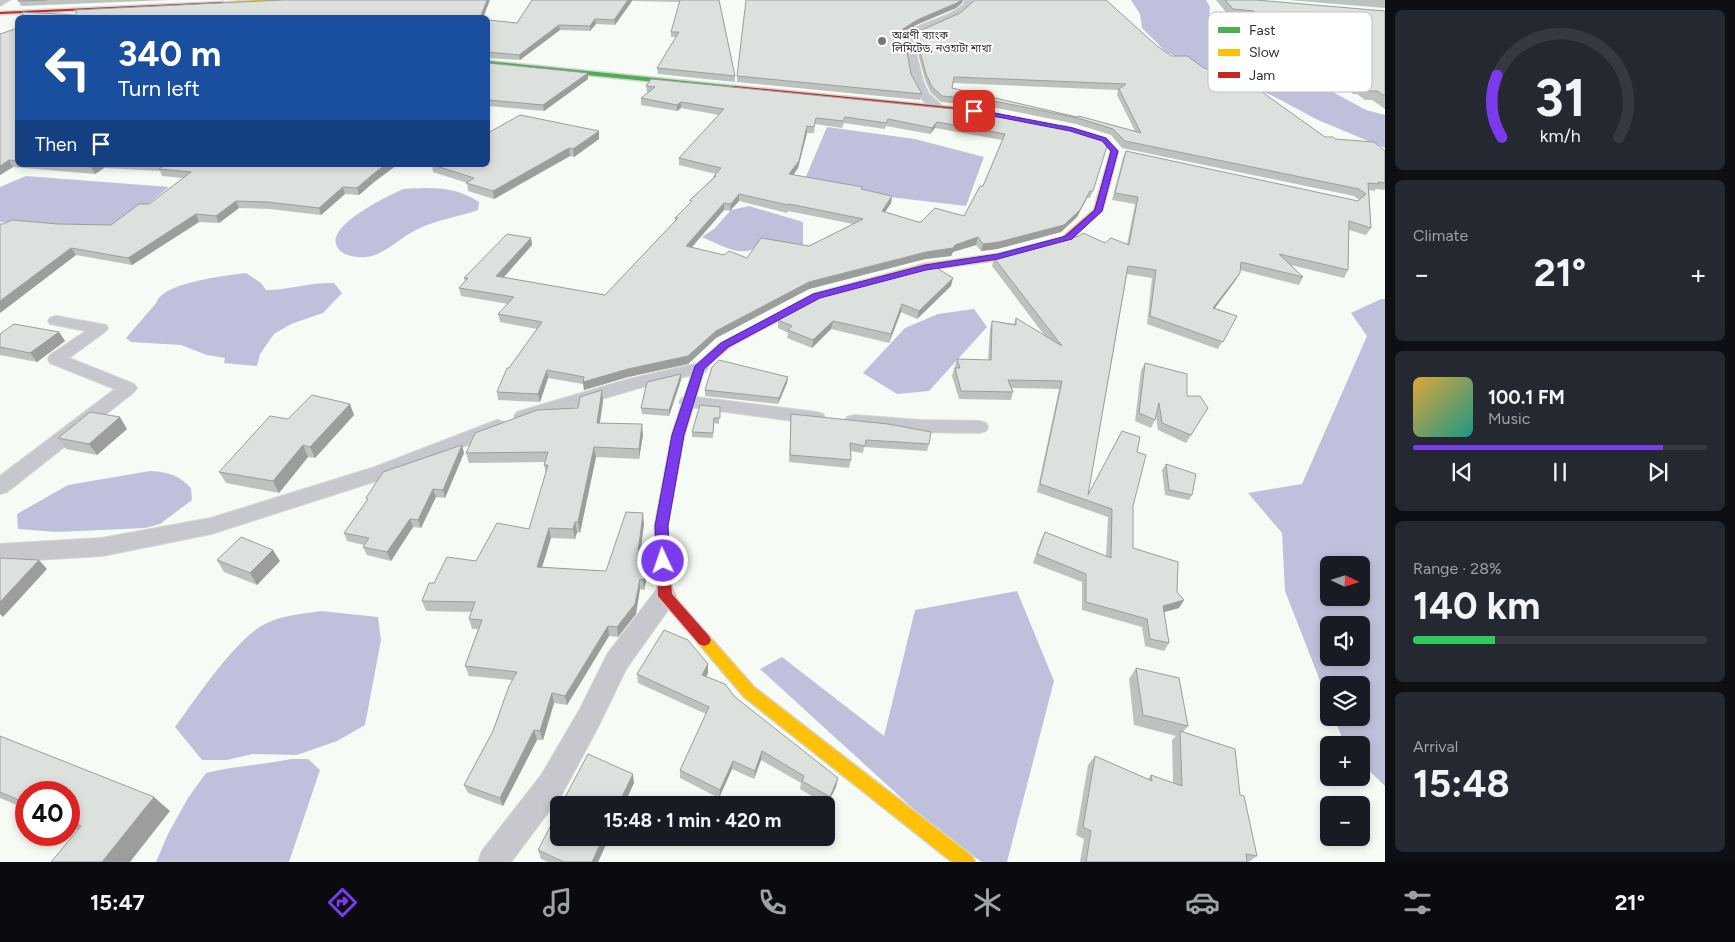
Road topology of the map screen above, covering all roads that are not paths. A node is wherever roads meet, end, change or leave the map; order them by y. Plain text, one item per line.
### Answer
1 (6, 0) edge
2 (202, 0) edge
3 (289, 0) edge
4 (968, 0) edge
5 (0, 4) edge
6 (150, 4) junction
7 (0, 11) edge
8 (34, 11) junction
9 (56, 15) edge
10 (490, 63) edge
11 (939, 107) junction
12 (983, 112) edge
13 (1054, 126) edge
14 (56, 321) dead end
15 (699, 368) junction
16 (688, 402) junction
17 (979, 427) dead end
18 (0, 486) edge
19 (0, 553) edge
20 (665, 596) junction
21 (493, 862) edge
22 (966, 862) edge

1 - 5 street
2 - 6 street
3 - 6 street
4 - 11 street
6 - 7 street
6 - 8 street
7 - 8 street
8 - 9 street
10 - 11 street
11 - 12 street
13 - 15 street
14 - 18 street
15 - 16 street
15 - 19 street
16 - 17 street
16 - 20 street
20 - 21 street
20 - 22 street

